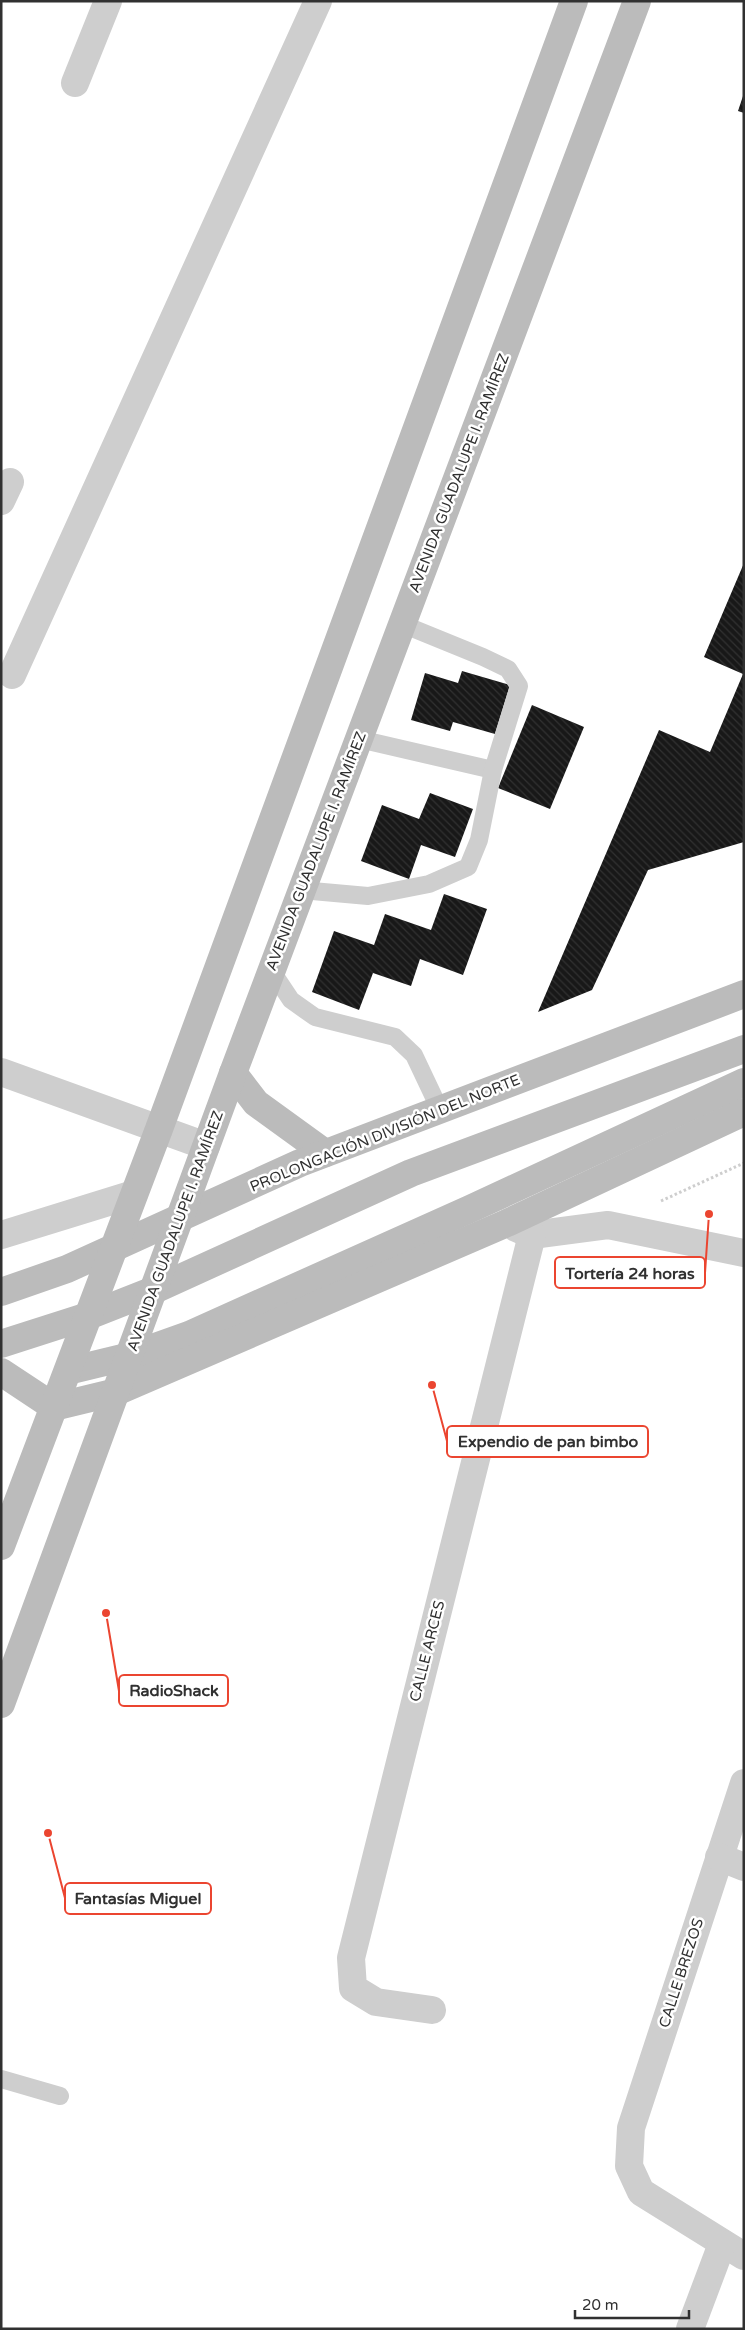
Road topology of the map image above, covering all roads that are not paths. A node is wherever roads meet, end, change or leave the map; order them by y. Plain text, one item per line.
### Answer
1 (108, 1) edge
2 (318, 1) edge
3 (574, 1) edge
4 (637, 1) edge
5 (75, 84) dead end
6 (402, 624) junction
7 (12, 675) dead end
8 (359, 739) junction
9 (493, 770) junction
10 (301, 890) junction
11 (271, 970) junction
12 (744, 994) edge
13 (744, 1049) edge
14 (1, 1072) edge
15 (233, 1073) junction
16 (744, 1082) edge
17 (440, 1110) junction
18 (744, 1112) edge
19 (159, 1129) junction
20 (206, 1146) junction
21 (325, 1154) junction
22 (134, 1194) junction
23 (470, 1209) junction
24 (180, 1217) junction
25 (507, 1223) junction
26 (6, 1231) edge
27 (532, 1235) junction
28 (114, 1248) junction
29 (744, 1253) edge
30 (154, 1290) junction
31 (1, 1292) edge
32 (88, 1316) junction
33 (1, 1344) edge
34 (130, 1356) junction
35 (68, 1371) junction
36 (1, 1372) edge
37 (116, 1392) junction
38 (54, 1407) junction
39 (1, 1546) edge
40 (1, 1704) edge
41 (744, 1782) edge
42 (719, 1857) junction
43 (744, 1867) edge
44 (432, 2010) dead end
45 (1, 2079) edge
46 (60, 2096) dead end
47 (733, 2250) edge
48 (690, 2329) edge

1 - 5 street
2 - 7 street
3 - 19 main road
4 - 6 main road, AVENIDA GUADALUPE I. RAMÍREZ
6 - 8 main road, AVENIDA GUADALUPE I. RAMÍREZ
6 - 9 lane
8 - 9 lane
8 - 10 main road, AVENIDA GUADALUPE I. RAMÍREZ
9 - 10 lane
10 - 11 main road, AVENIDA GUADALUPE I. RAMÍREZ
11 - 15 main road, AVENIDA GUADALUPE I. RAMÍREZ
11 - 17 lane
12 - 17 main road, PROLONGACIÓN DIVISIÓN DEL NORTE
13 - 30 main road
14 - 19 street
15 - 20 main road, AVENIDA GUADALUPE I. RAMÍREZ
15 - 21 main road
16 - 23 main road
17 - 21 main road, PROLONGACIÓN DIVISIÓN DEL NORTE
18 - 25 main road
19 - 20 street
19 - 22 main road
20 - 24 main road, AVENIDA GUADALUPE I. RAMÍREZ
21 - 24 main road, PROLONGACIÓN DIVISIÓN DEL NORTE
22 - 26 street
22 - 28 main road
23 - 25 street
23 - 34 main road
24 - 28 main road, PROLONGACIÓN DIVISIÓN DEL NORTE
24 - 30 main road, AVENIDA GUADALUPE I. RAMÍREZ
25 - 27 street
25 - 37 main road
27 - 29 street
27 - 44 street, CALLE ARCES
28 - 31 main road, PROLONGACIÓN DIVISIÓN DEL NORTE
28 - 32 main road
30 - 32 main road
30 - 34 main road, AVENIDA GUADALUPE I. RAMÍREZ
32 - 33 main road
32 - 35 main road
34 - 35 main road
34 - 37 main road, AVENIDA GUADALUPE I. RAMÍREZ
35 - 38 main road
36 - 38 main road
37 - 38 main road
37 - 40 main road, AVENIDA GUADALUPE I. RAMÍREZ
38 - 39 main road
41 - 42 street, CALLE BREZOS
42 - 43 street
42 - 47 street, CALLE BREZOS
45 - 46 lane
47 - 48 street

